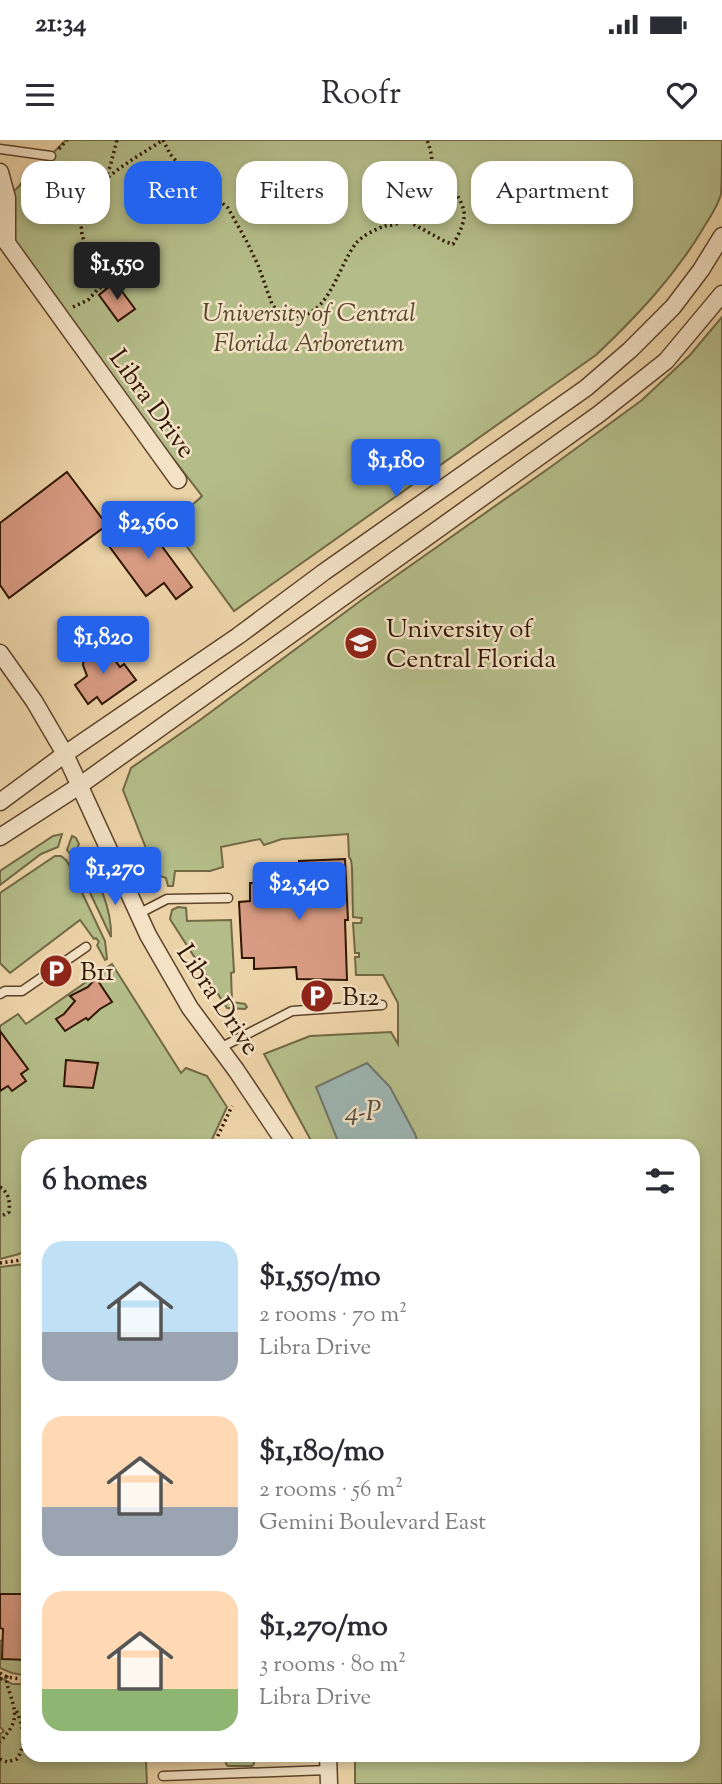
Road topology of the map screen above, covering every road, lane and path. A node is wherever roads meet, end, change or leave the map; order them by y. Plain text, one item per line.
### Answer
1 (67, 140) edge
2 (117, 140) edge
3 (427, 140) edge
4 (0, 149) edge
5 (51, 156) junction
6 (432, 161) edge
7 (110, 167) edge
8 (0, 172) edge
9 (110, 177) edge
10 (7, 198) junction
11 (457, 198) edge
12 (83, 224) edge
13 (396, 224) edge
14 (413, 224) edge
15 (722, 236) edge
16 (722, 294) edge
17 (60, 316) junction
18 (178, 480) dead end
19 (0, 653) edge
20 (65, 754) junction
21 (79, 786) junction
22 (0, 802) edge
23 (0, 837) edge
24 (228, 898) dead end
25 (138, 914) junction
26 (86, 947) dead end
27 (2, 992) edge
28 (382, 1005) dead end
29 (220, 1048) junction
30 (232, 1106) dead end
31 (217, 1139) edge
32 (282, 1139) edge
33 (0, 1187) edge
34 (0, 1217) edge
35 (21, 1260) edge
36 (0, 1263) edge
37 (0, 1673) edge
38 (7, 1677) junction
39 (0, 1679) edge
40 (21, 1679) edge
41 (14, 1706) junction
42 (21, 1726) edge
43 (0, 1742) edge
44 (21, 1752) edge
45 (0, 1759) edge
46 (329, 1770) edge
47 (163, 1776) dead end

1 - 5 path
2 - 7 path
3 - 6 path
4 - 5 lane
5 - 10 path
8 - 10 street, Libra Drive
9 - 13 path
10 - 17 street, Libra Drive
11 - 14 path
12 - 17 path
15 - 20 street
16 - 21 street
17 - 18 street, Libra Drive
19 - 20 street, Libra Drive
20 - 21 street, Libra Drive
20 - 22 street
21 - 23 street
21 - 25 street, Libra Drive
24 - 25 lane
25 - 29 street, Libra Drive
26 - 27 lane
28 - 29 lane
29 - 32 street, Libra Drive
30 - 31 path
33 - 34 path
35 - 36 path
37 - 38 path
38 - 39 path
38 - 40 path
38 - 41 path
41 - 42 path
41 - 43 path
44 - 45 path
46 - 47 lane

